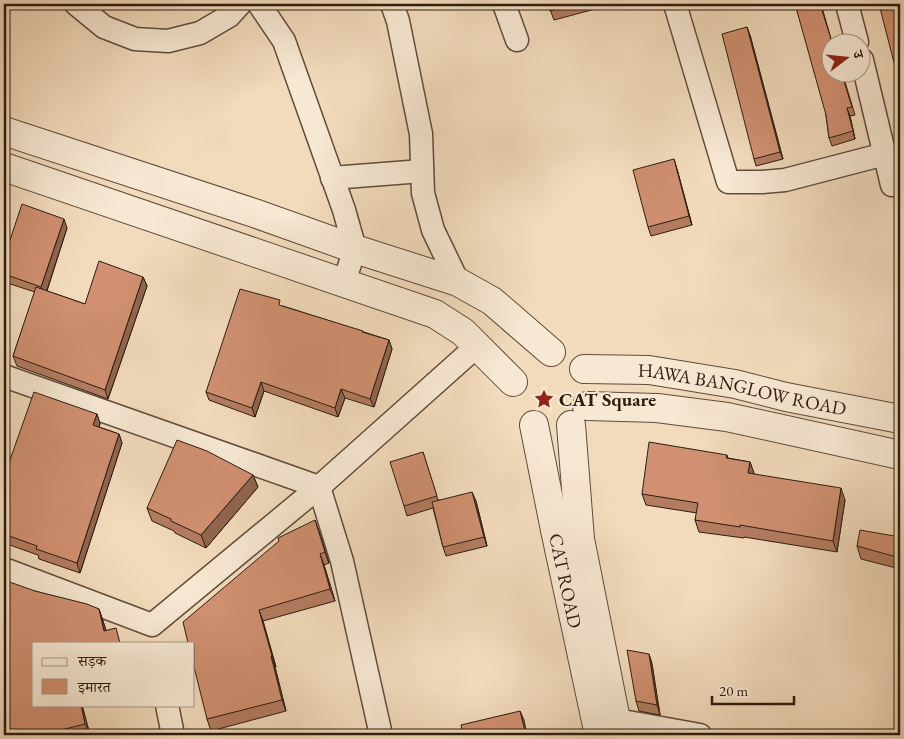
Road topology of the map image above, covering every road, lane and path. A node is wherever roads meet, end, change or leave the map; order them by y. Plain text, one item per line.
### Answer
1 (76, 4) edge
2 (240, 4) edge
3 (259, 4) edge
4 (392, 4) edge
5 (504, 4) edge
6 (675, 4) edge
7 (847, 4) edge
8 (854, 32) edge
9 (517, 40) dead end
10 (867, 82) edge
11 (4, 131) edge
12 (885, 154) junction
13 (4, 167) edge
14 (422, 171) junction
15 (332, 178) junction
16 (900, 183) edge
17 (355, 249) junction
18 (344, 282) junction
19 (458, 282) junction
20 (477, 346) junction
21 (551, 352) junction
22 (584, 369) junction
23 (4, 376) edge
24 (513, 382) junction
25 (786, 398) junction
26 (579, 416) junction
27 (900, 419) edge
28 (534, 426) junction
29 (778, 429) junction
30 (900, 455) edge
31 (318, 487) junction
32 (4, 569) edge
33 (154, 634) edge
34 (167, 706) edge
35 (607, 727) edge
36 (173, 735) edge
37 (381, 735) edge
38 (700, 735) edge

1 - 2 street
3 - 15 street
4 - 14 street
5 - 9 street
6 - 12 street
7 - 8 street
10 - 12 street
11 - 17 street
12 - 16 street
13 - 18 street
14 - 15 street
14 - 19 street
15 - 17 street
17 - 18 street
17 - 19 street
18 - 20 street
19 - 21 street
20 - 24 street
20 - 31 street
21 - 22 street
21 - 24 street
22 - 25 street, HAWA BANGLOW ROAD
22 - 26 street
23 - 31 street
24 - 28 street
25 - 27 street, HAWA BANGLOW ROAD
25 - 29 street
26 - 28 street
26 - 29 street, HAWA BANGLOW ROAD
26 - 35 street, CAT ROAD
28 - 35 street, CAT ROAD
29 - 30 street, HAWA BANGLOW ROAD
31 - 33 street
31 - 37 street
32 - 33 street
34 - 36 street
35 - 38 street

